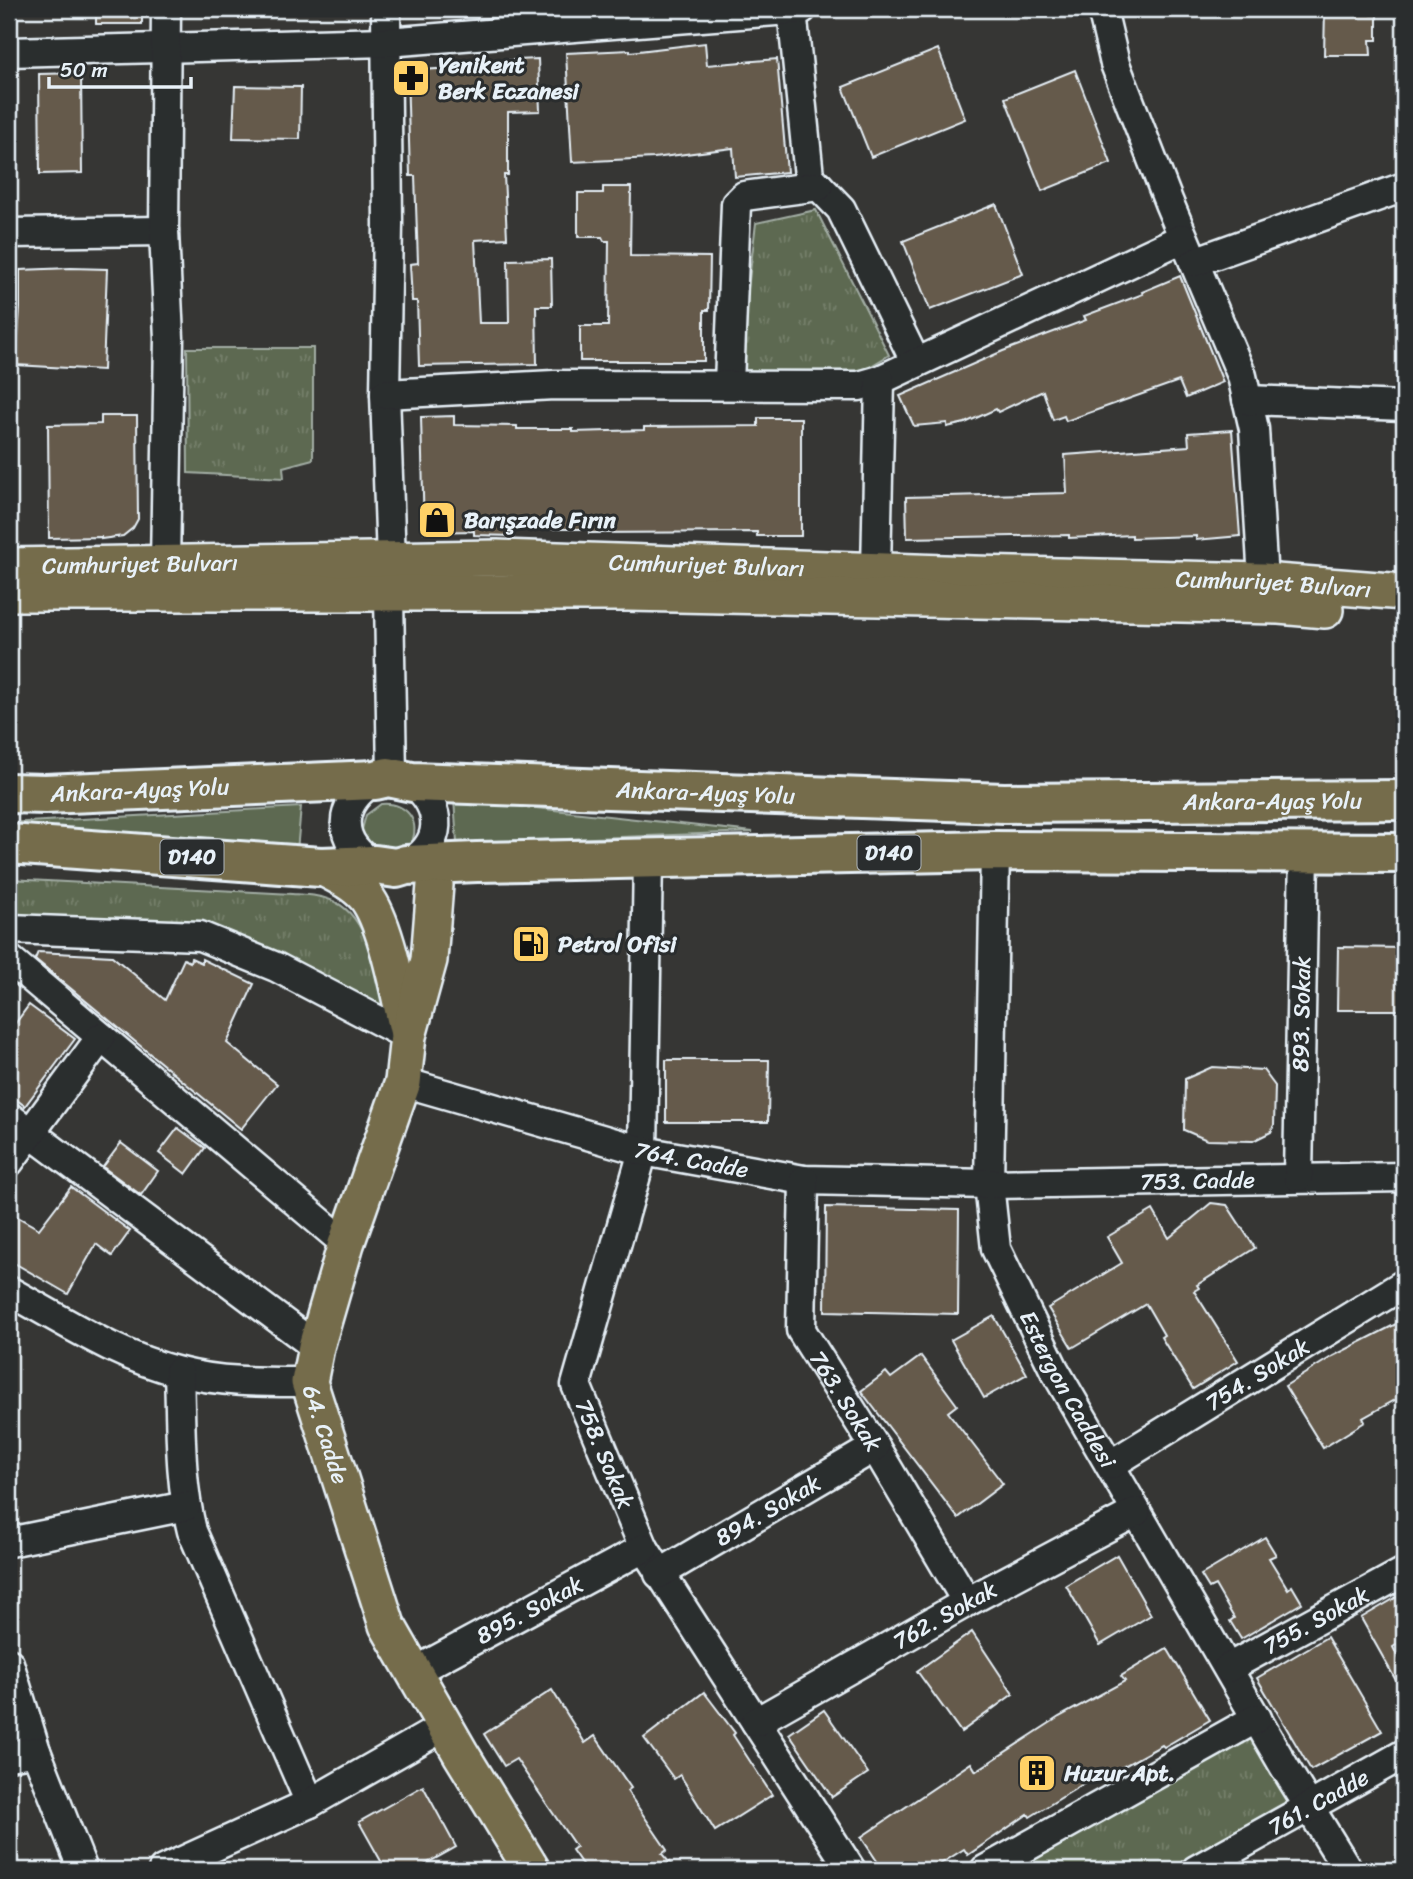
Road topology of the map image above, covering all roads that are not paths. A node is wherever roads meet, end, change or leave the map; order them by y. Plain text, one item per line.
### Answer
1 (166, 9) edge
2 (386, 9) edge
3 (797, 9) edge
4 (1102, 9) edge
5 (713, 13) edge
6 (387, 42) junction
7 (166, 50) junction
8 (9, 52) edge
9 (819, 186) junction
10 (1404, 187) edge
11 (164, 231) junction
12 (9, 233) edge
13 (1189, 250) junction
14 (916, 363) junction
15 (880, 380) junction
16 (729, 384) junction
17 (386, 394) junction
18 (1247, 400) junction
19 (1404, 405) edge
20 (165, 564) junction
21 (9, 566) edge
22 (876, 571) junction
23 (390, 577) junction
24 (1404, 592) edge
25 (9, 593) edge
26 (1262, 593) junction
27 (1404, 615) edge
28 (393, 780) junction
29 (9, 793) edge
30 (1404, 800) edge
31 (9, 844) edge
32 (995, 851) junction
33 (1304, 852) junction
34 (1404, 853) edge
35 (648, 858) junction
36 (397, 867) junction
37 (9, 929) edge
38 (9, 959) edge
39 (408, 1036) junction
40 (101, 1037) junction
41 (403, 1082) junction
42 (19, 1124) edge
43 (643, 1151) junction
44 (9, 1161) edge
45 (1298, 1177) junction
46 (1404, 1177) edge
47 (804, 1180) junction
48 (989, 1184) junction
49 (346, 1244) junction
50 (1404, 1284) edge
51 (9, 1291) edge
52 (316, 1347) junction
53 (179, 1372) junction
54 (309, 1382) junction
55 (875, 1447) junction
56 (1110, 1465) junction
57 (186, 1506) junction
58 (1136, 1512) junction
59 (9, 1542) edge
60 (643, 1548) junction
61 (1404, 1572) edge
62 (659, 1574) junction
63 (967, 1602) junction
64 (9, 1663) edge
65 (1228, 1668) junction
66 (414, 1672) junction
67 (1256, 1718) junction
68 (755, 1722) junction
69 (445, 1726) junction
70 (22, 1754) edge
71 (1404, 1754) edge
72 (310, 1803) junction
73 (1310, 1807) junction
74 (83, 1870) edge
75 (163, 1870) edge
76 (532, 1870) edge
77 (851, 1870) edge
78 (985, 1870) edge
79 (1196, 1870) edge
80 (1348, 1870) edge

1 - 7 street
2 - 6 street
3 - 5 street
3 - 9 street
4 - 13 street
5 - 6 street
6 - 7 street
6 - 17 street
7 - 8 street
7 - 11 street
9 - 14 street
9 - 16 street
10 - 13 street
11 - 12 street
11 - 20 street
13 - 14 street
13 - 18 street
14 - 15 street
15 - 16 street
15 - 22 street
16 - 17 street
17 - 23 street
18 - 19 street
18 - 26 street
20 - 21 main road, Cumhuriyet Bulvarı
20 - 23 main road, Cumhuriyet Bulvarı
22 - 23 main road, Cumhuriyet Bulvarı
22 - 26 main road, Cumhuriyet Bulvarı
23 - 25 main road, Cumhuriyet Bulvarı
23 - 26 main road, Cumhuriyet Bulvarı
23 - 28 street
24 - 26 main road, Cumhuriyet Bulvarı
26 - 27 main road, Cumhuriyet Bulvarı
28 - 29 highway, Ankara-Ayaş Yolu
28 - 30 highway, Ankara-Ayaş Yolu
28 - 36 street
28 - 36 street
31 - 36 highway, D140
32 - 33 highway, D140
32 - 35 highway, D140
32 - 48 street, Estergon Caddesi
33 - 34 highway, D140
33 - 45 street, 893. Sokak
35 - 36 highway, D140
35 - 43 street, 758. Sokak
36 - 39 main road
36 - 39 main road, 64. Cadde
37 - 39 street
38 - 40 street
39 - 41 main road, 64. Cadde
40 - 42 street
40 - 49 street
41 - 43 street, 764. Cadde
41 - 49 main road, 64. Cadde
42 - 44 street
42 - 52 street
43 - 47 street, 764. Cadde
43 - 60 street, 758. Sokak
45 - 46 street, 753. Cadde
45 - 48 street, 753. Cadde
47 - 48 street, 764. Cadde
47 - 55 street, 763. Sokak
48 - 56 street, Estergon Caddesi
49 - 52 main road, 64. Cadde
50 - 56 street, 754. Sokak
51 - 53 street
52 - 54 main road, 64. Cadde
53 - 54 street
53 - 57 street
54 - 66 main road, 64. Cadde
55 - 62 street, 894. Sokak
55 - 63 street, 763. Sokak
56 - 58 street, Estergon Caddesi
57 - 59 street
57 - 72 street
58 - 63 street, 762. Sokak
58 - 65 street, Estergon Caddesi
60 - 62 street, 758. Sokak
60 - 66 street, 895. Sokak
61 - 65 street, 755. Sokak
62 - 68 street, 758. Sokak
63 - 68 street, 762. Sokak
64 - 70 street
65 - 67 street, Estergon Caddesi
66 - 69 main road, 64. Cadde
67 - 73 street, Estergon Caddesi
67 - 78 street
68 - 77 street, 758. Sokak
69 - 72 street
69 - 76 main road, 64. Cadde
70 - 74 street
71 - 73 street, 761. Cadde
72 - 75 street
73 - 79 street, 761. Cadde
73 - 80 street, Estergon Caddesi

